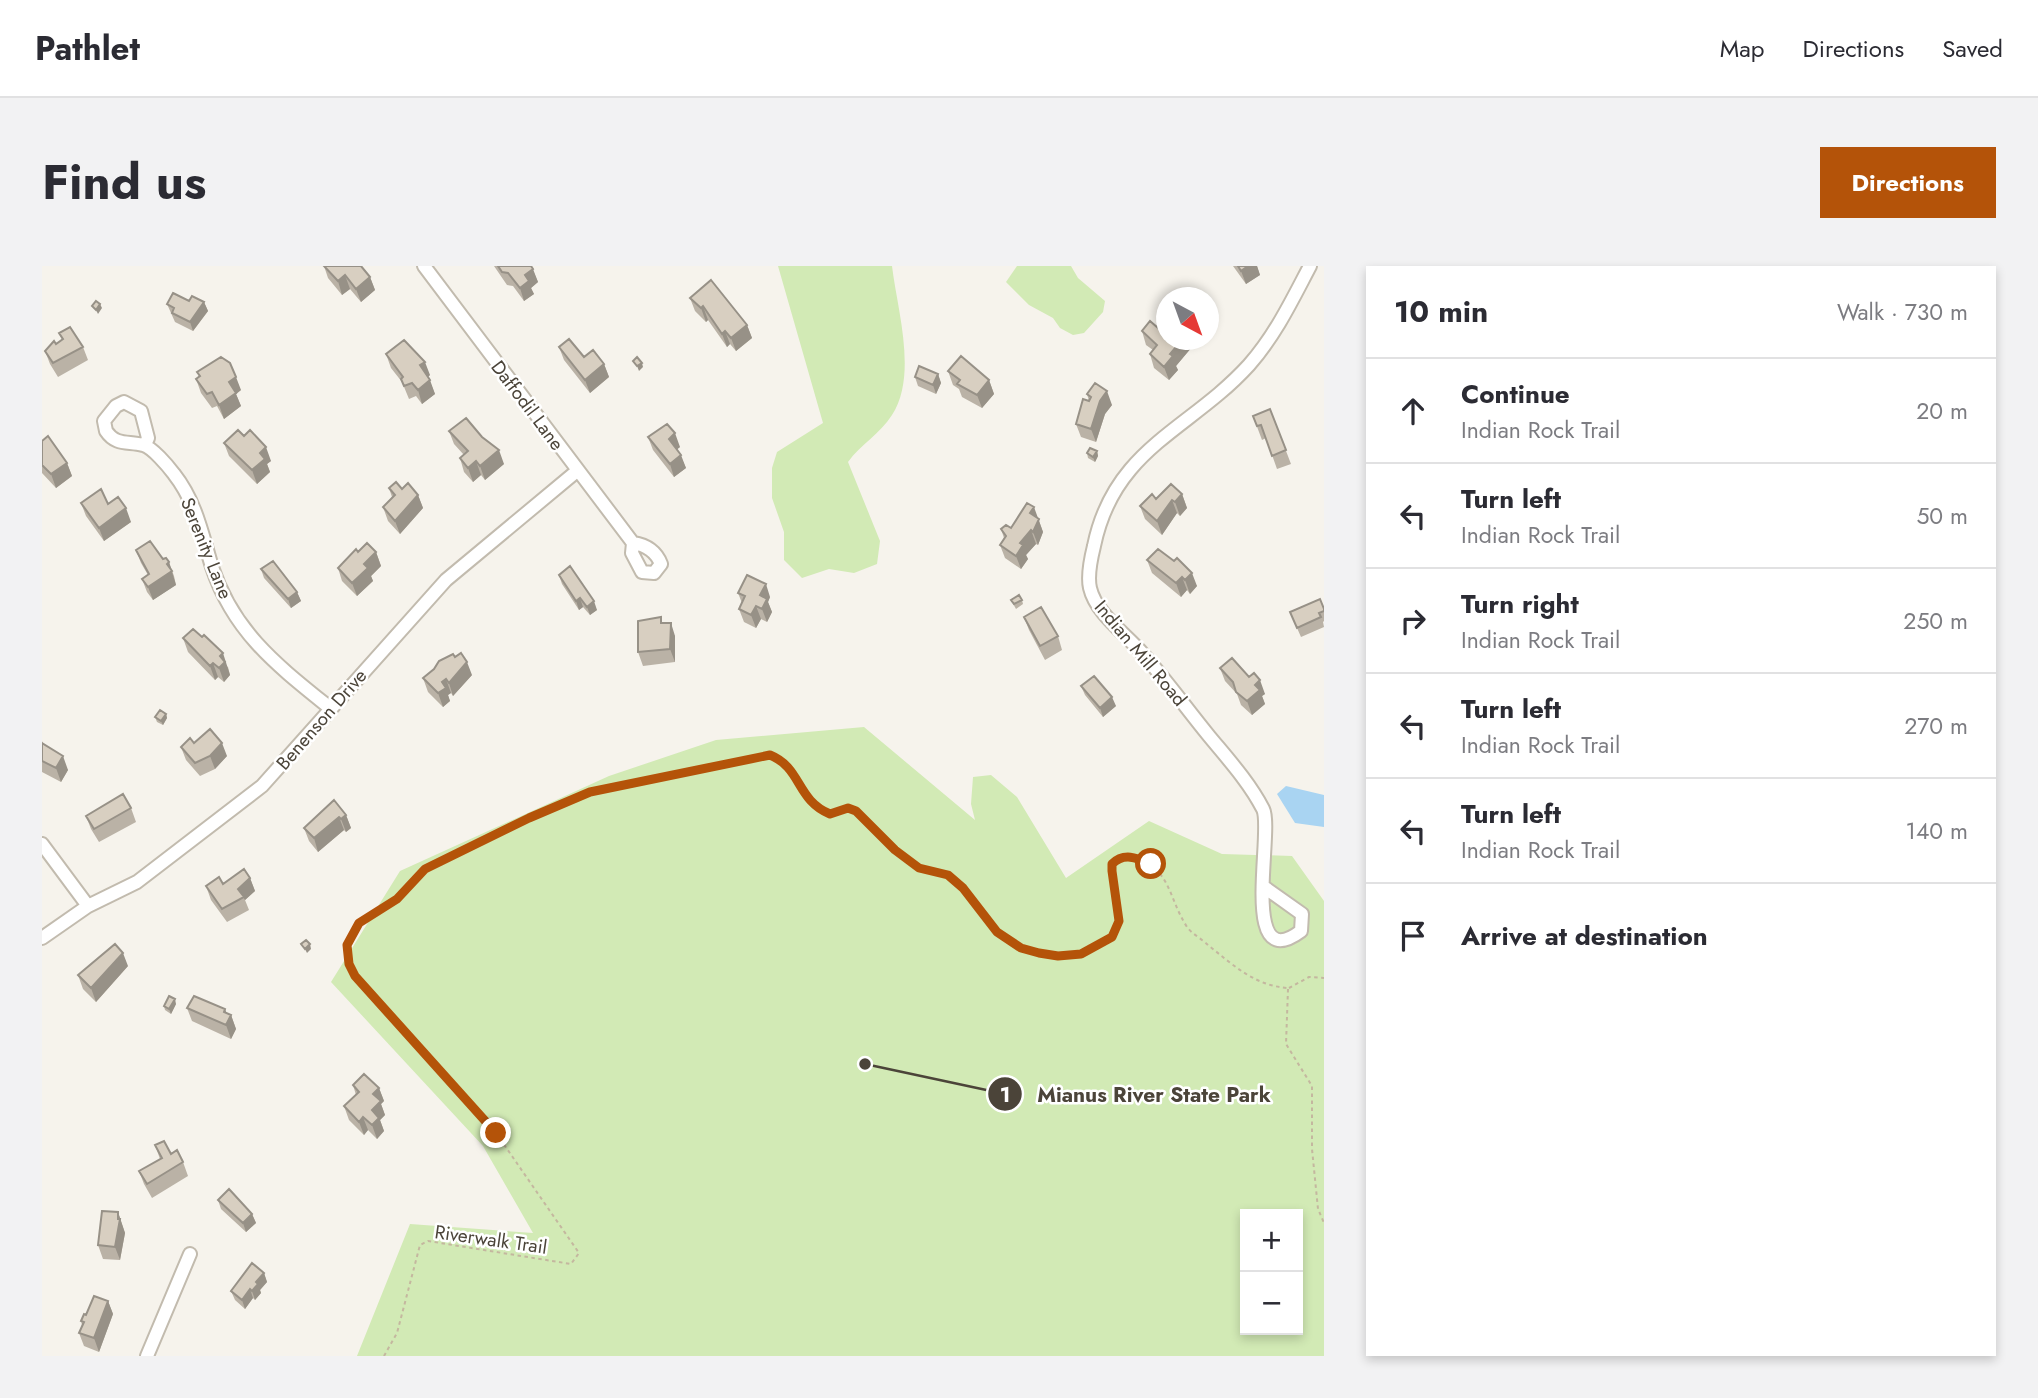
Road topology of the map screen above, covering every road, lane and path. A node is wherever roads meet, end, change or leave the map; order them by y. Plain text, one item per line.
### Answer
1 (424, 266) edge
2 (1310, 266) edge
3 (145, 445) dead end
4 (577, 471) junction
5 (633, 542) dead end
6 (330, 708) junction
7 (42, 844) edge
8 (1264, 887) dead end
9 (88, 906) junction
10 (42, 938) edge
11 (1324, 978) edge
12 (1288, 988) junction
13 (1324, 1223) edge
14 (190, 1254) dead end
15 (147, 1356) edge
16 (384, 1356) edge

1 - 4 street, Daffodil Lane
2 - 8 street, Indian Mill Road
3 - 6 street, Serenity Lane
4 - 5 street, Daffodil Lane
4 - 6 street, Benenson Drive
6 - 9 street, Benenson Drive
7 - 9 street
9 - 10 street, Benenson Drive
11 - 12 path
12 - 13 path
12 - 16 path, Riverwalk Trail
14 - 15 street

